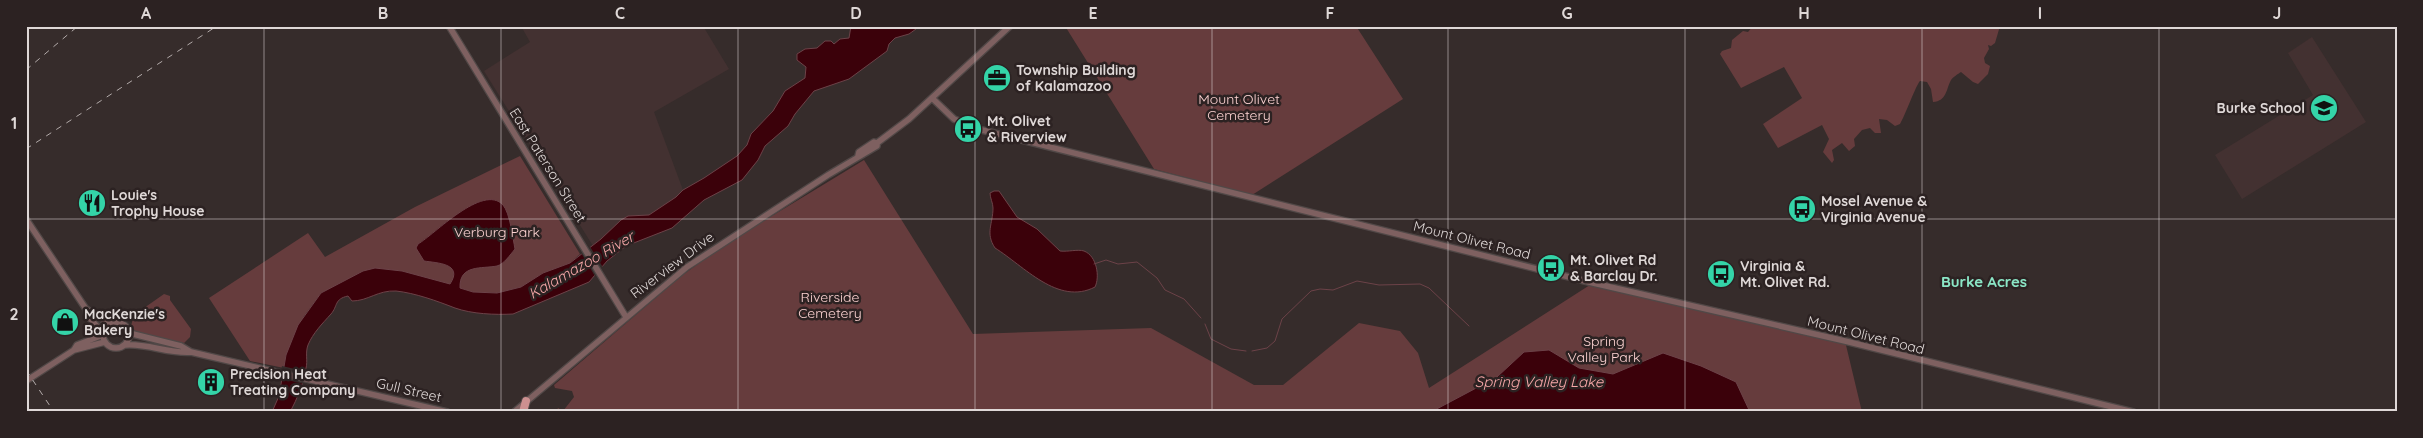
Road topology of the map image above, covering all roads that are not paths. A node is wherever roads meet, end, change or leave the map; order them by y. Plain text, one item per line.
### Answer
1 (449, 26) edge
2 (1010, 26) edge
3 (932, 98) junction
4 (26, 219) edge
5 (86, 309) junction
6 (626, 317) junction
7 (110, 324) junction
8 (129, 333) junction
9 (103, 334) junction
10 (105, 342) junction
11 (125, 345) junction
12 (74, 350) junction
13 (191, 352) junction
14 (26, 381) edge
15 (526, 401) junction
16 (447, 412) edge
17 (514, 412) edge
18 (523, 412) edge
19 (2133, 412) edge

1 - 6 street, East Paterson Street
2 - 3 street, Riverview Drive
3 - 6 street, Riverview Drive
3 - 19 street, Mount Olivet Road
4 - 5 street
5 - 7 street
5 - 9 street
6 - 15 street, Riverview Drive
7 - 8 street
7 - 9 street
8 - 11 street
8 - 13 street, Gull Street
9 - 10 street
9 - 12 street
10 - 11 street
10 - 12 street
11 - 13 street, Gull Street
12 - 14 street
13 - 16 street, Gull Street
15 - 17 street, Riverview Drive
15 - 18 main road

